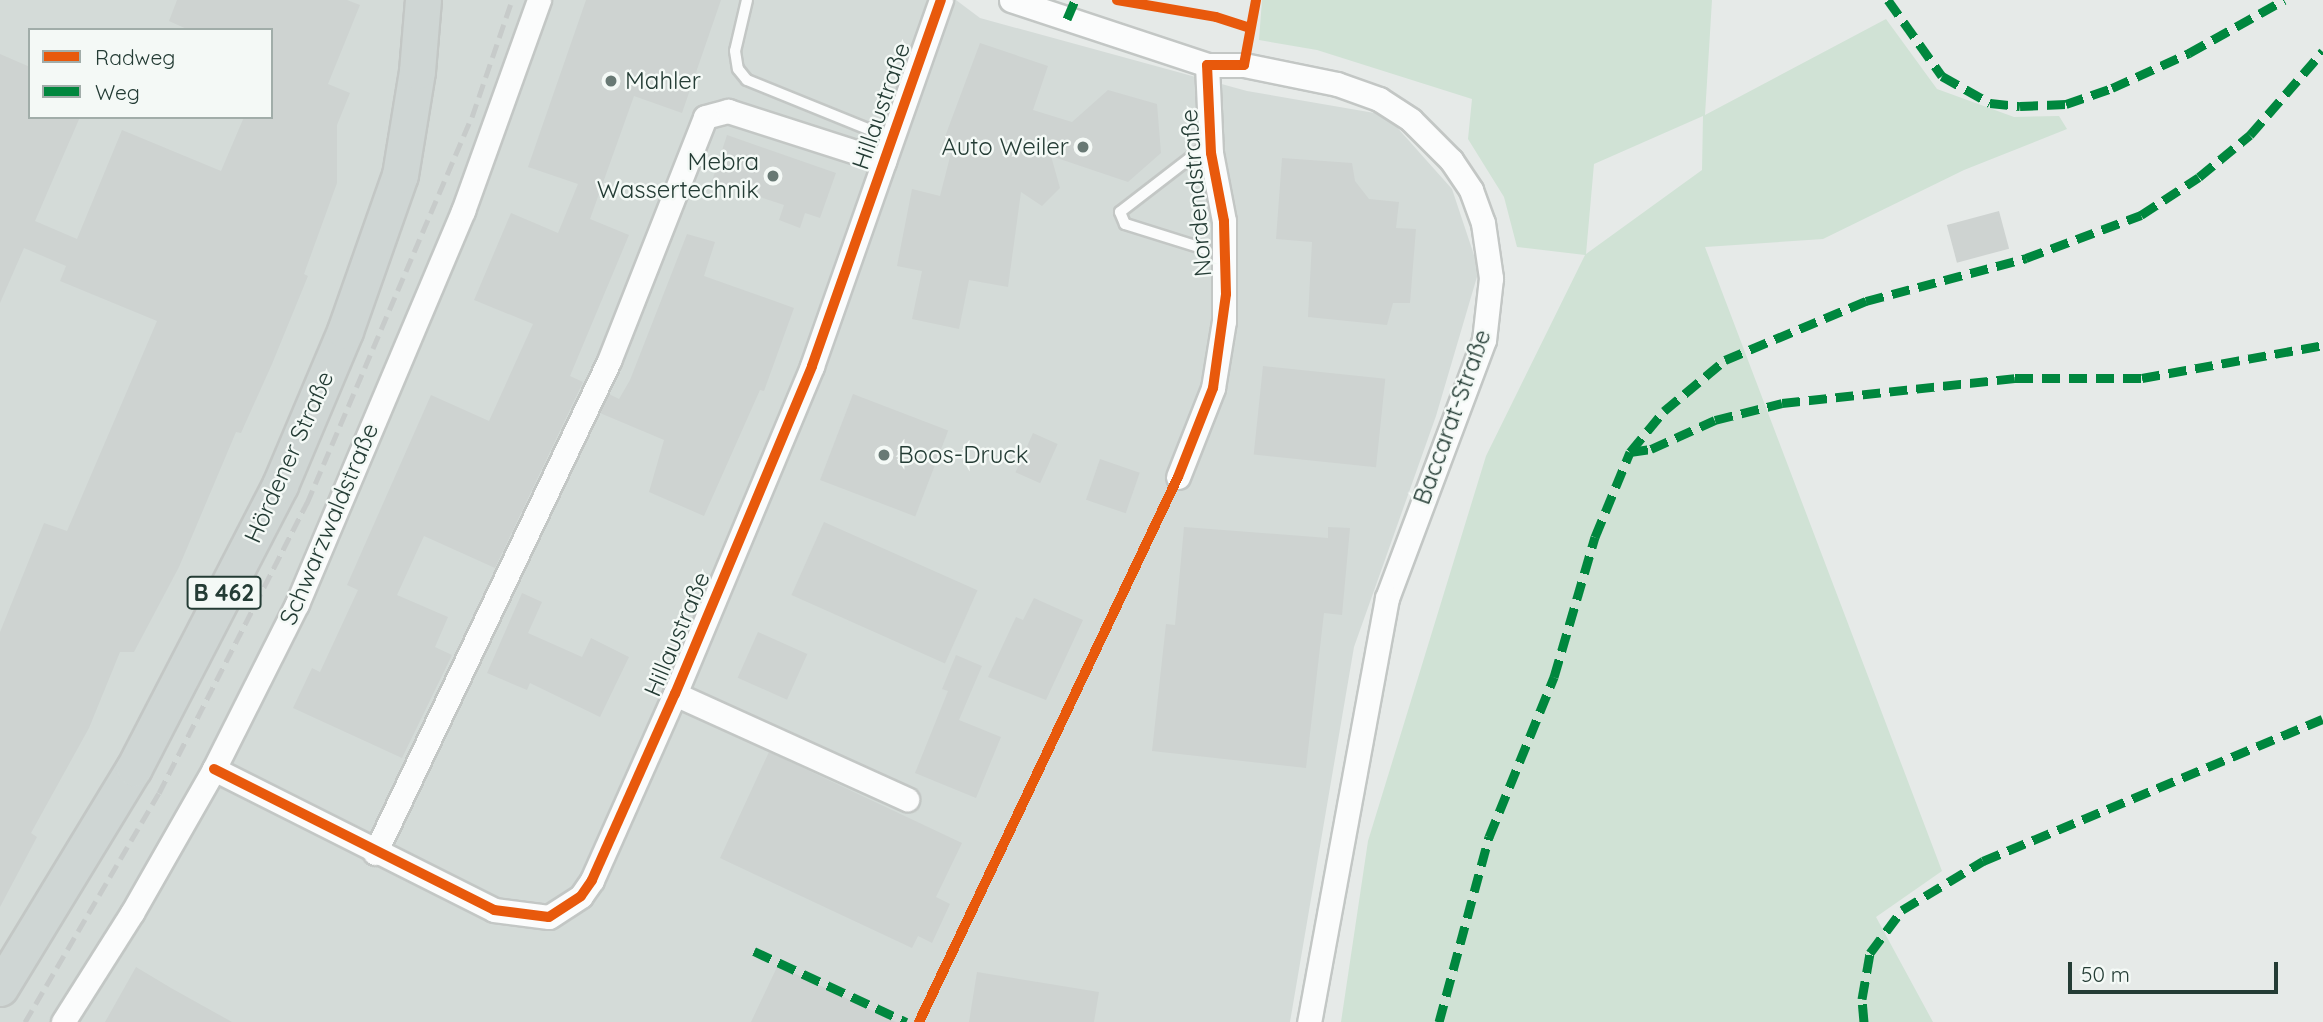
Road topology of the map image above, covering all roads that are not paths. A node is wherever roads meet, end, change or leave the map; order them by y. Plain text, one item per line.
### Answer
1 (423, 0) edge
2 (539, 0) edge
3 (747, 0) edge
4 (941, 0) edge
5 (1012, 0) edge
6 (1207, 65) junction
7 (892, 138) junction
8 (1211, 142) junction
9 (884, 160) junction
10 (1205, 249) dead end
11 (1178, 477) dead end
12 (675, 694) junction
13 (214, 769) junction
14 (907, 799) dead end
15 (375, 853) junction
16 (0, 988) edge
17 (63, 1022) edge
18 (1308, 1022) edge

1 - 16 main road, Hördener Straße / B 462
2 - 13 street, Schwarzwaldstraße
3 - 7 lane
4 - 7 street, Hillaustraße
5 - 6 street, Baccarat-Straße
6 - 8 street, Nordendstraße
6 - 18 street, Baccarat-Straße
7 - 9 street, Hillaustraße
8 - 10 lane
8 - 11 street, Nordendstraße
9 - 12 street, Hillaustraße
9 - 15 street
12 - 14 street, Hillaustraße
12 - 15 street, Hillaustraße
13 - 15 street, Hillaustraße
13 - 17 street, Schwarzwaldstraße

